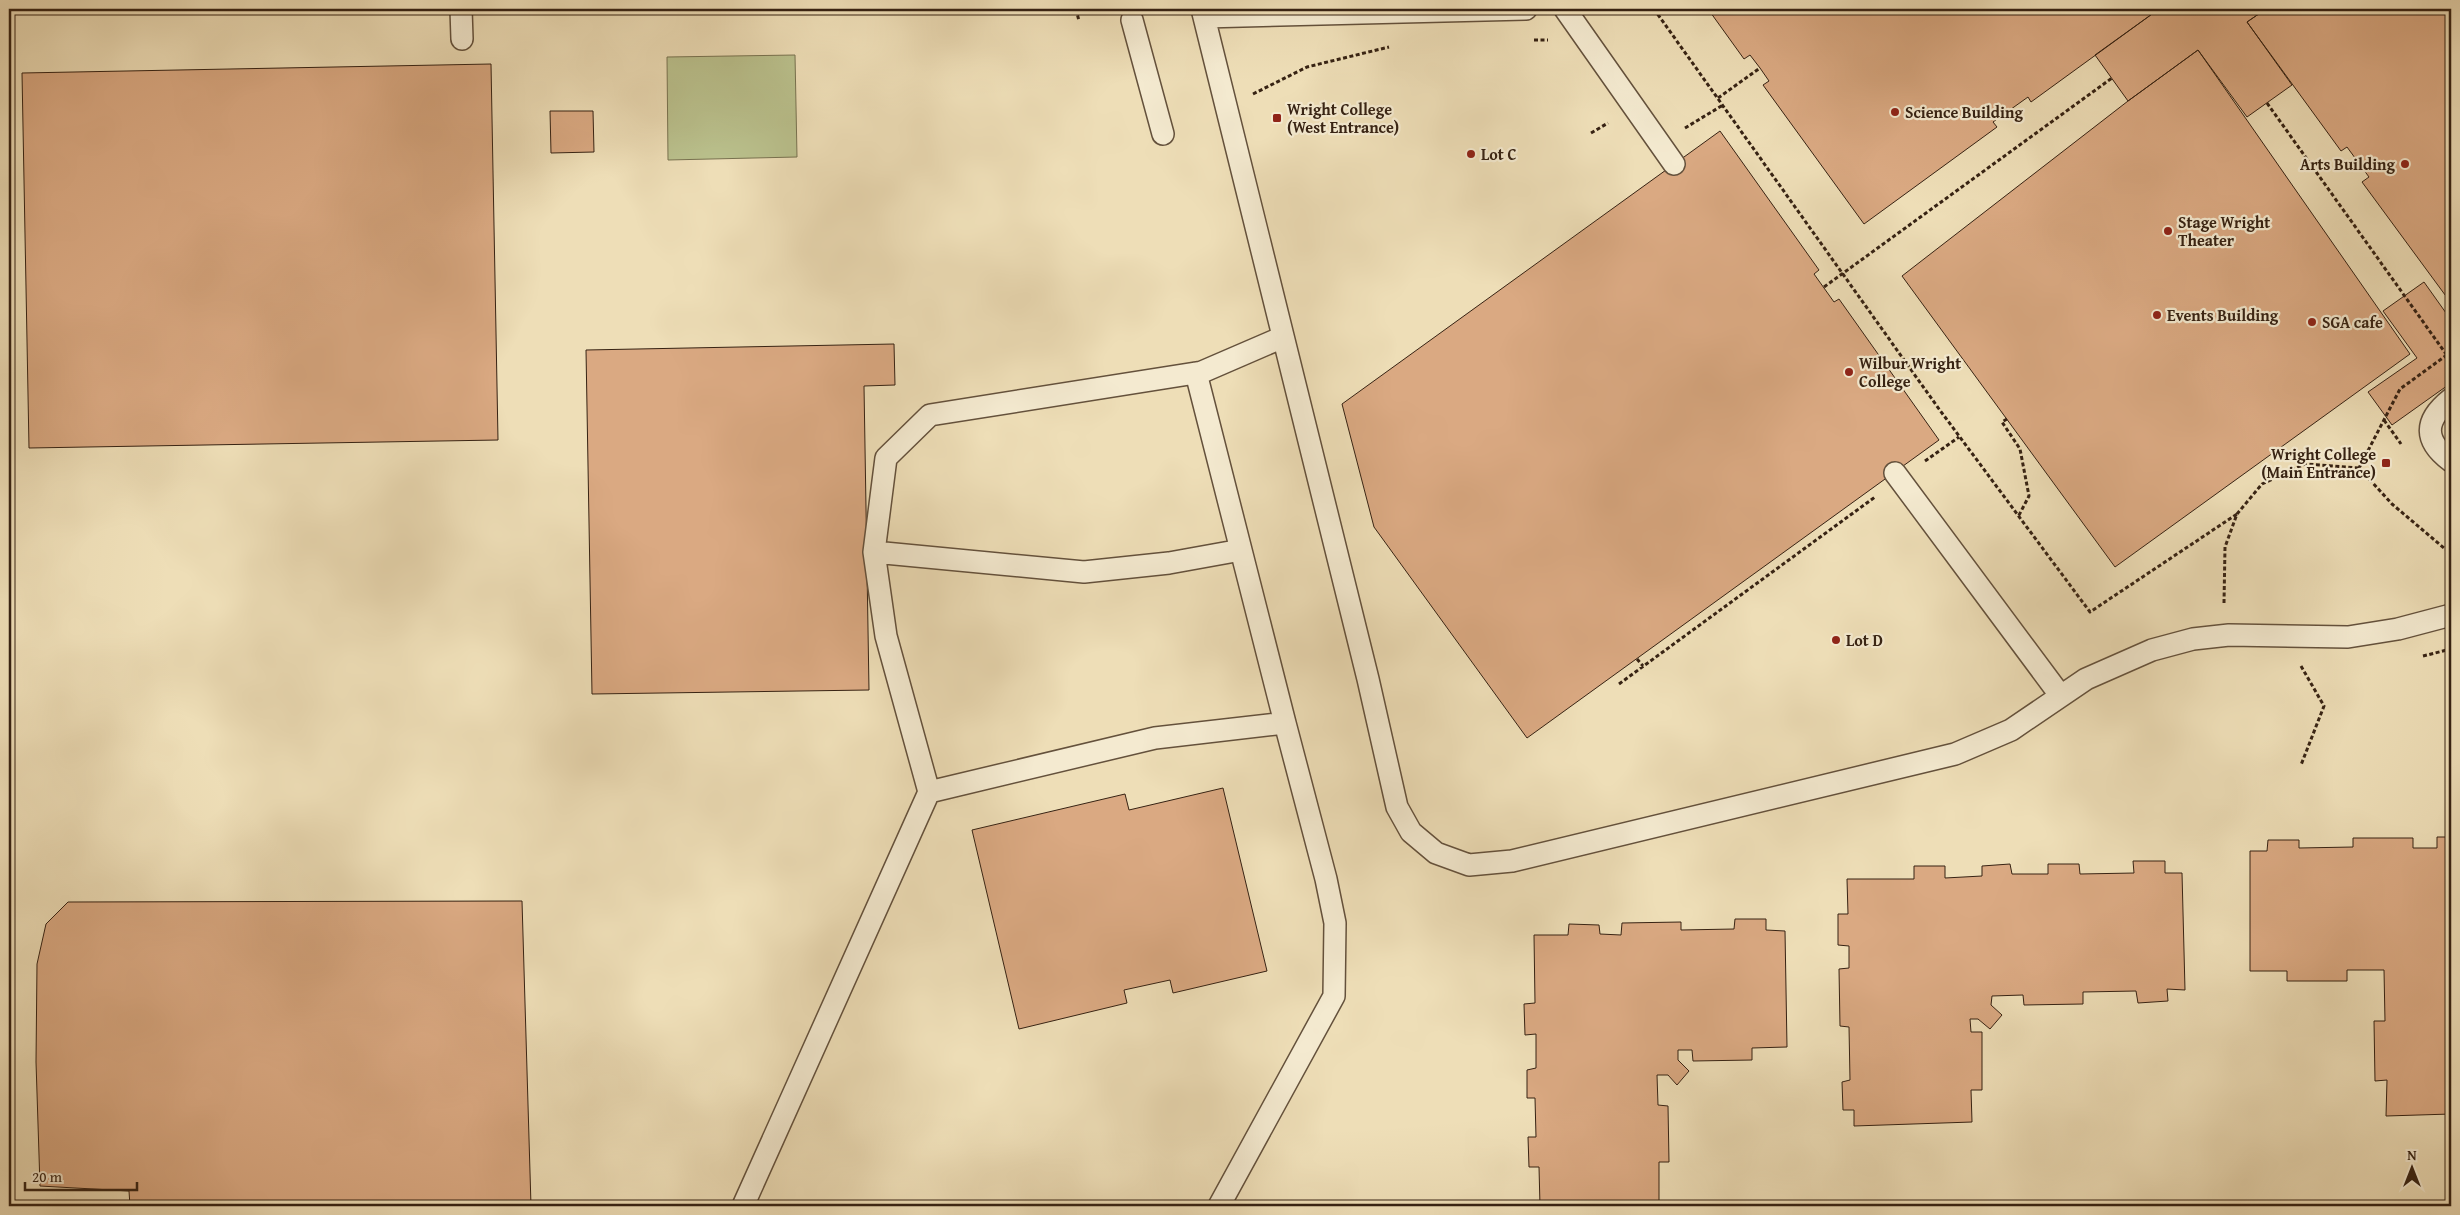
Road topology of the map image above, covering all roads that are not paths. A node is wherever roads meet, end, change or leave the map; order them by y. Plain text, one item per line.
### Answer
1 (461, 9) edge
2 (1526, 9) edge
3 (1565, 9) edge
4 (1203, 13) edge
5 (1132, 20) dead end
6 (462, 38) dead end
7 (1163, 134) dead end
8 (1674, 164) dead end
9 (1284, 337) junction
10 (1196, 372) junction
11 (2451, 399) edge
12 (2451, 461) edge
13 (1895, 473) dead end
14 (1241, 550) junction
15 (874, 552) junction
16 (2451, 615) edge
17 (2060, 695) junction
18 (1285, 723) junction
19 (929, 792) junction
20 (743, 1206) edge
21 (1219, 1206) edge

1 - 6 lane
2 - 4 lane
3 - 8 lane
4 - 9 lane
5 - 7 lane
9 - 10 lane
9 - 17 lane
10 - 14 lane
10 - 15 lane
11 - 12 lane
13 - 17 lane
14 - 15 lane
14 - 18 lane
15 - 19 lane
16 - 17 lane
18 - 19 lane
18 - 21 lane
19 - 20 lane

